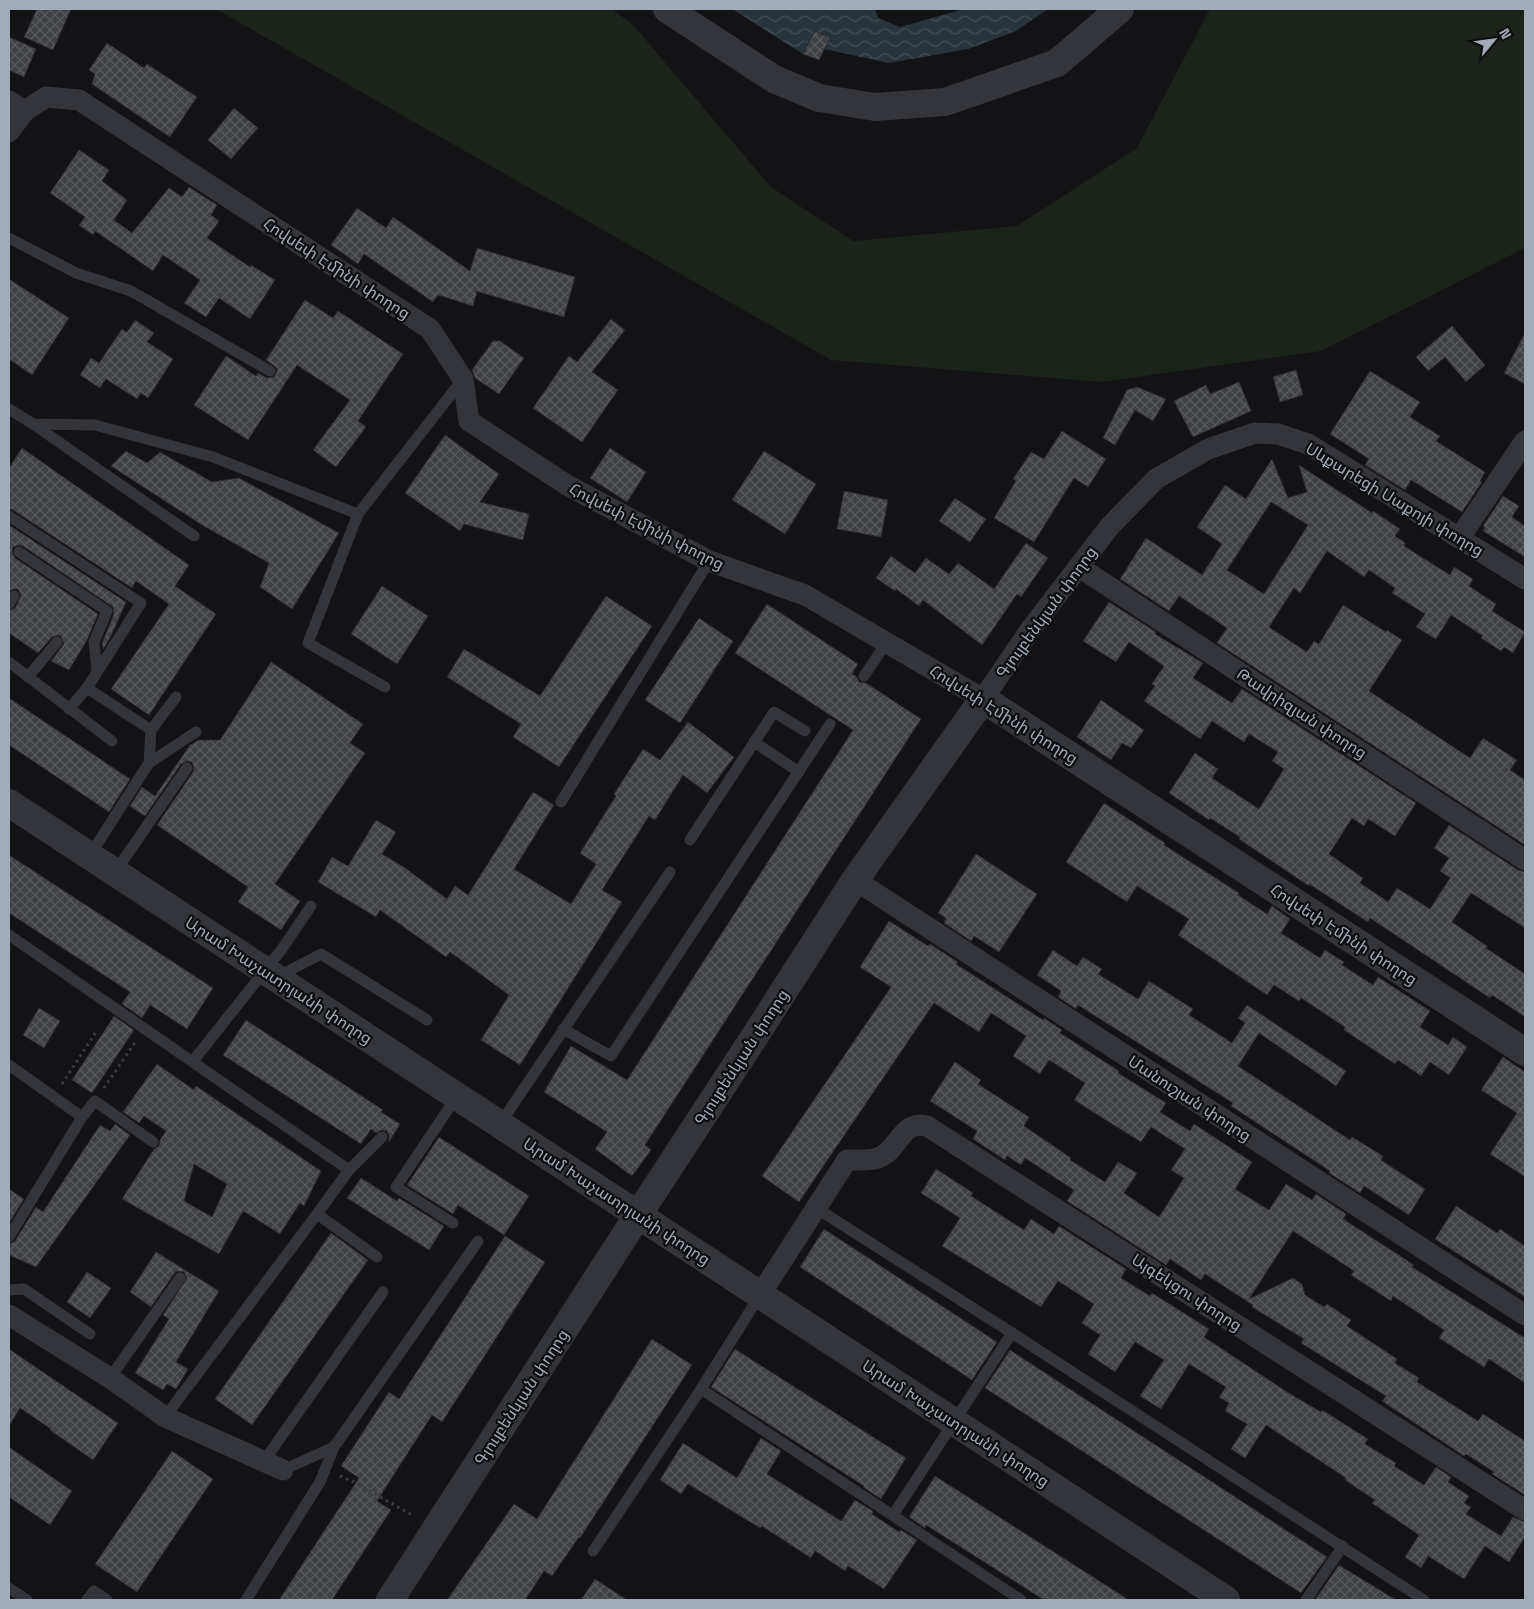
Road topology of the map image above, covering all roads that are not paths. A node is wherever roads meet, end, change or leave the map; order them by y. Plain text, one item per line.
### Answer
1 (667, 9) edge
2 (1120, 9) edge
3 (17, 106) edge
4 (9, 132) edge
5 (9, 238) edge
6 (270, 371) dead end
7 (463, 378) junction
8 (9, 409) edge
9 (33, 424) junction
10 (1525, 441) edge
11 (358, 514) junction
12 (9, 516) edge
13 (1110, 526) joint
14 (194, 536) dead end
15 (1460, 537) junction
16 (19, 552) dead end
17 (708, 561) junction
18 (1078, 567) junction
19 (1525, 579) edge
20 (57, 642) dead end
21 (887, 642) junction
22 (9, 662) edge
23 (97, 672) junction
24 (28, 676) junction
25 (864, 676) dead end
26 (385, 687) dead end
27 (87, 688) junction
28 (176, 696) dead end
29 (982, 699) junction
30 (69, 709) junction
31 (830, 724) dead end
32 (151, 730) junction
33 (196, 732) dead end
34 (805, 732) dead end
35 (112, 741) dead end
36 (754, 742) junction
37 (149, 763) junction
38 (187, 768) dead end
39 (799, 772) junction
40 (561, 802) dead end
41 (9, 803) edge
42 (690, 840) dead end
43 (90, 856) junction
44 (1525, 860) edge
45 (116, 872) junction
46 (670, 872) dead end
47 (855, 880) junction
48 (311, 906) dead end
49 (9, 935) edge
50 (270, 974) junction
51 (427, 1020) dead end
52 (563, 1029) junction
53 (1525, 1052) edge
54 (193, 1061) junction
55 (9, 1065) edge
56 (457, 1096) junction
57 (82, 1117) junction
58 (500, 1124) junction
59 (382, 1137) dead end
60 (153, 1142) dead end
61 (349, 1170) junction
62 (816, 1208) junction
63 (316, 1214) junction
64 (638, 1215) junction
65 (453, 1223) dead end
66 (9, 1237) edge
67 (478, 1241) dead end
68 (377, 1257) dead end
69 (180, 1278) dead end
70 (9, 1290) edge
71 (383, 1292) dead end
72 (760, 1295) junction
73 (9, 1314) edge
74 (1525, 1315) edge
75 (1012, 1333) junction
76 (90, 1334) dead end
77 (110, 1378) junction
78 (701, 1389) junction
79 (165, 1417) junction
80 (954, 1422) junction
81 (334, 1447) junction
82 (273, 1465) junction
83 (1525, 1510) edge
84 (893, 1515) junction
85 (1343, 1546) junction
86 (593, 1551) dead end
87 (9, 1588) edge
88 (27, 1600) edge
89 (87, 1600) edge
90 (107, 1600) edge
91 (246, 1600) edge
92 (390, 1600) edge
93 (1022, 1600) edge
94 (1226, 1600) edge
95 (1306, 1600) edge
96 (1424, 1600) edge

1 - 2 street
3 - 4 street, Հովսեփ Էմինի փողոց
3 - 7 street, Հովսեփ Էմինի փողոց
5 - 6 lane
7 - 11 lane
7 - 17 street, Հովսեփ Էմինի փողոց
8 - 9 lane
9 - 11 lane
9 - 14 lane
10 - 15 street
11 - 26 lane
12 - 23 lane
13 - 15 street, Սևքարեցի Սաքոյի փողոց
13 - 18 street, Գյուլբենկյան փողոց
15 - 19 street, Սևքարեցի Սաքոյի փողոց
16 - 23 lane
17 - 21 street, Հովսեփ Էմինի փողոց
17 - 40 lane
18 - 29 street, Գյուլբենկյան փողոց
18 - 44 street, Թավրիզյան փողոց
20 - 24 lane
21 - 25 lane
21 - 29 street, Հովսեփ Էմինի փողոց
22 - 24 lane
23 - 27 lane
24 - 30 lane
27 - 30 lane
27 - 32 lane
28 - 32 lane
29 - 47 street, Գյուլբենկյան փողոց
29 - 53 street, Հովսեփ Էմինի փողոց
30 - 35 lane
31 - 39 lane
32 - 37 lane
33 - 37 lane
34 - 36 lane
36 - 39 lane
36 - 42 lane
37 - 43 lane
38 - 45 lane
39 - 52 lane
41 - 43 street, Արամ Խաչատրյանի փողոց
43 - 45 street, Արամ Խաչատրյանի փողոց
45 - 50 street, Արամ Խաչատրյանի փողոց
46 - 52 lane
47 - 64 street, Գյուլբենկյան փողոց
47 - 74 street, Մանուշյան փողոց
48 - 50 lane
49 - 54 lane
50 - 51 lane
50 - 54 lane
50 - 56 street, Արամ Խաչատրյանի փողոց
52 - 58 lane
54 - 61 lane
55 - 57 lane
56 - 58 street, Արամ Խաչատրյանի փողոց
56 - 65 lane
57 - 60 lane
57 - 66 lane
58 - 64 street, Արամ Խաչատրյանի փողոց
59 - 61 lane
61 - 63 lane
62 - 72 street
62 - 75 lane
62 - 83 street, Այգեկցու փողոց
63 - 68 lane
63 - 79 lane
64 - 72 street, Արամ Խաչատրյանի փողոց
64 - 92 street, Գյուլբենկյան փողոց
67 - 81 lane
69 - 77 lane
70 - 76 lane
71 - 82 lane
72 - 78 lane
72 - 80 street, Արամ Խաչատրյանի փողոց
73 - 77 street
75 - 80 lane
75 - 85 lane
77 - 79 street
78 - 84 lane
78 - 86 lane
79 - 82 street
80 - 84 lane
80 - 94 street, Արամ Խաչատրյանի փողոց
81 - 82 lane
81 - 91 lane
84 - 93 lane
85 - 95 lane
85 - 96 lane
87 - 88 lane
89 - 90 lane

